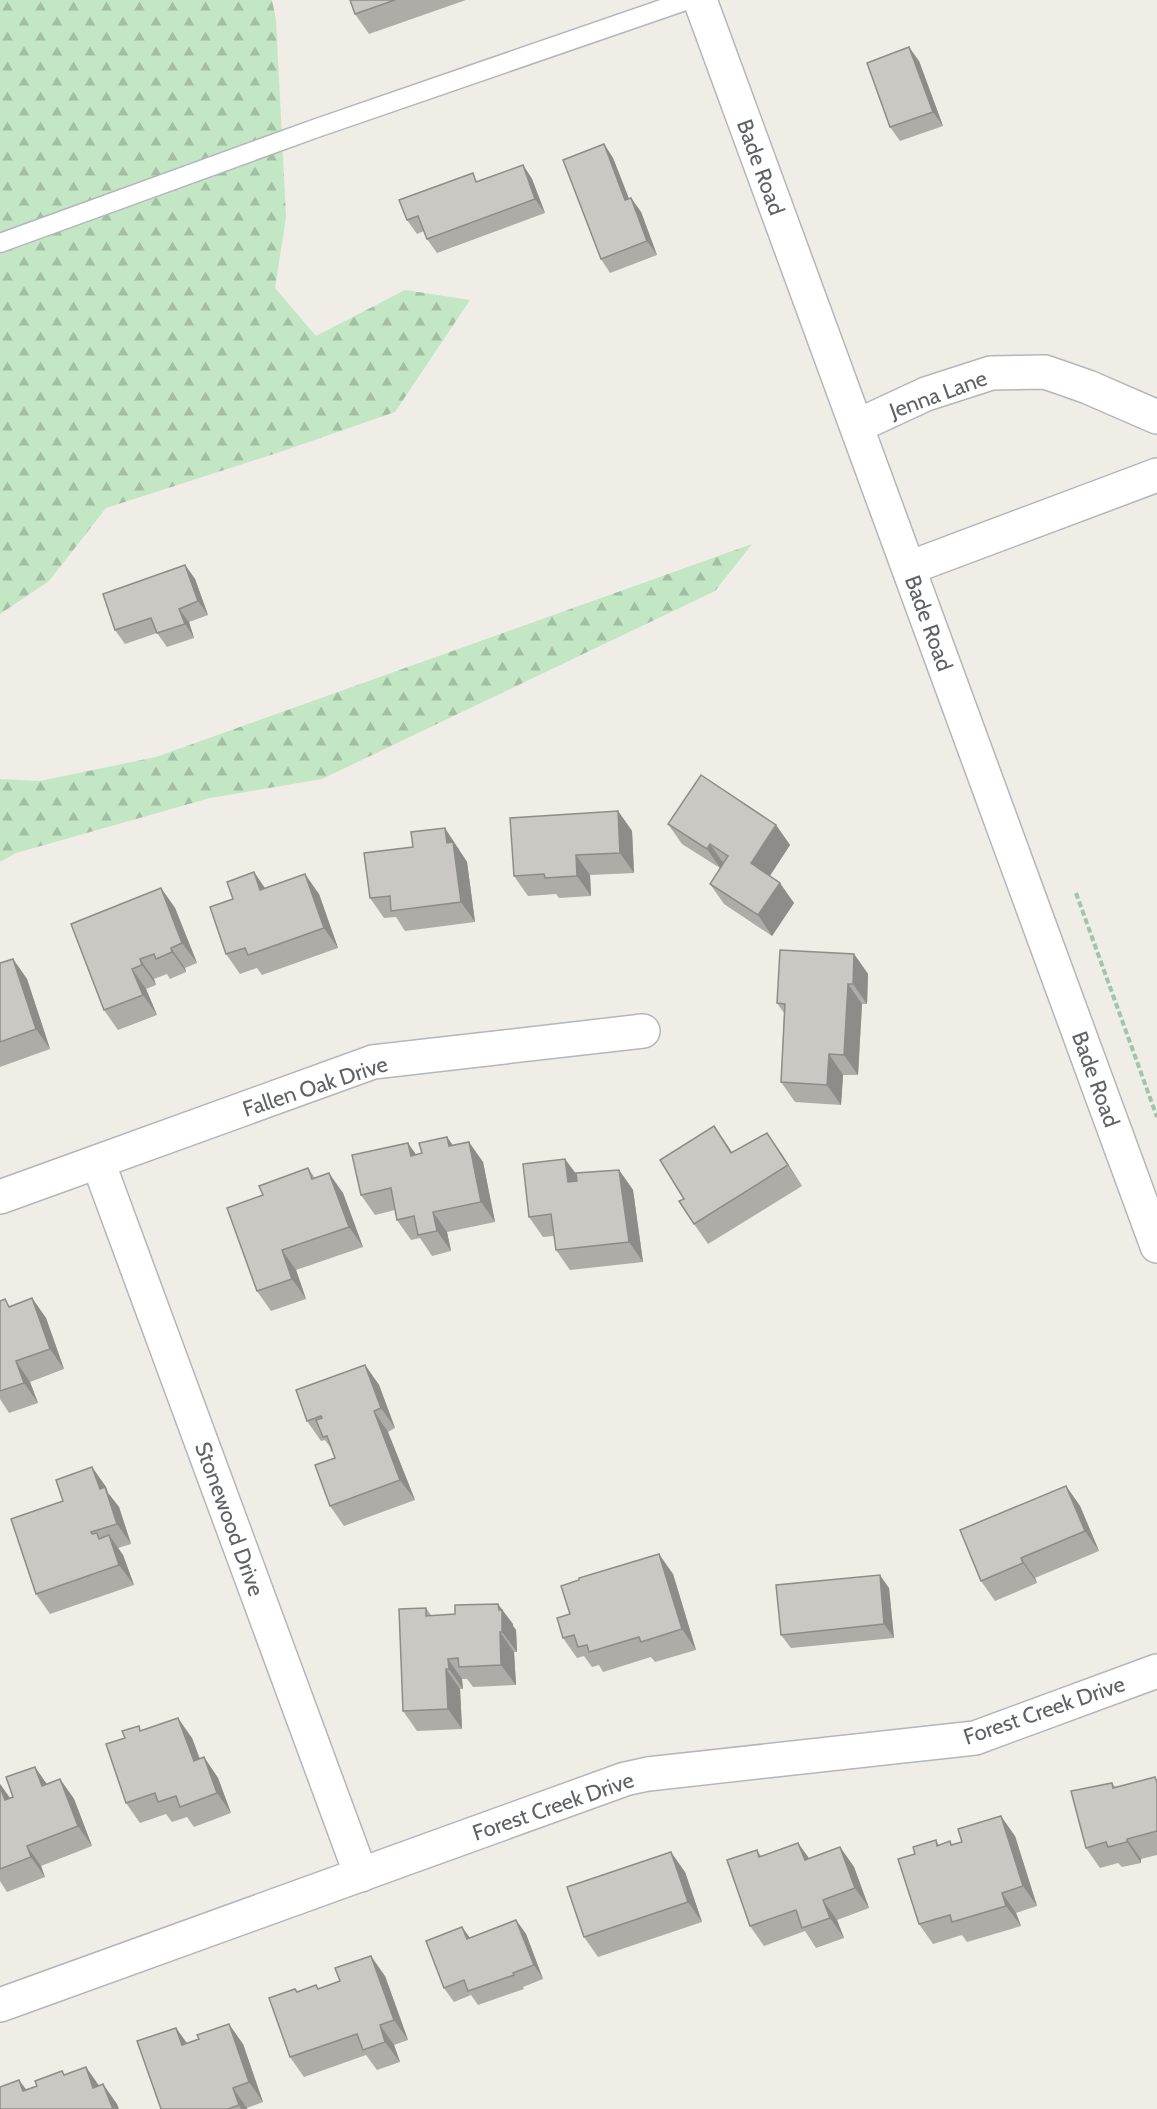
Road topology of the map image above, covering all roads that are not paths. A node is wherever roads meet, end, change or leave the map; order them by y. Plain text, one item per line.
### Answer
1 (688, 0) edge
2 (700, 0) edge
3 (0, 243) edge
4 (1157, 417) edge
5 (857, 426) junction
6 (1157, 475) edge
7 (909, 568) junction
8 (643, 1031) dead end
9 (98, 1162) junction
10 (0, 1197) edge
11 (1157, 1246) edge
12 (1157, 1671) edge
13 (361, 1875) junction
14 (0, 2005) edge

1 - 3 lane
2 - 5 street, Bade Road
4 - 5 street, Jenna Lane
5 - 7 street, Bade Road
6 - 7 street
7 - 11 street, Bade Road
8 - 9 street, Fallen Oak Drive
9 - 10 street, Fallen Oak Drive
9 - 13 street, Stonewood Drive
12 - 13 street, Forest Creek Drive
13 - 14 street, Forest Creek Drive

